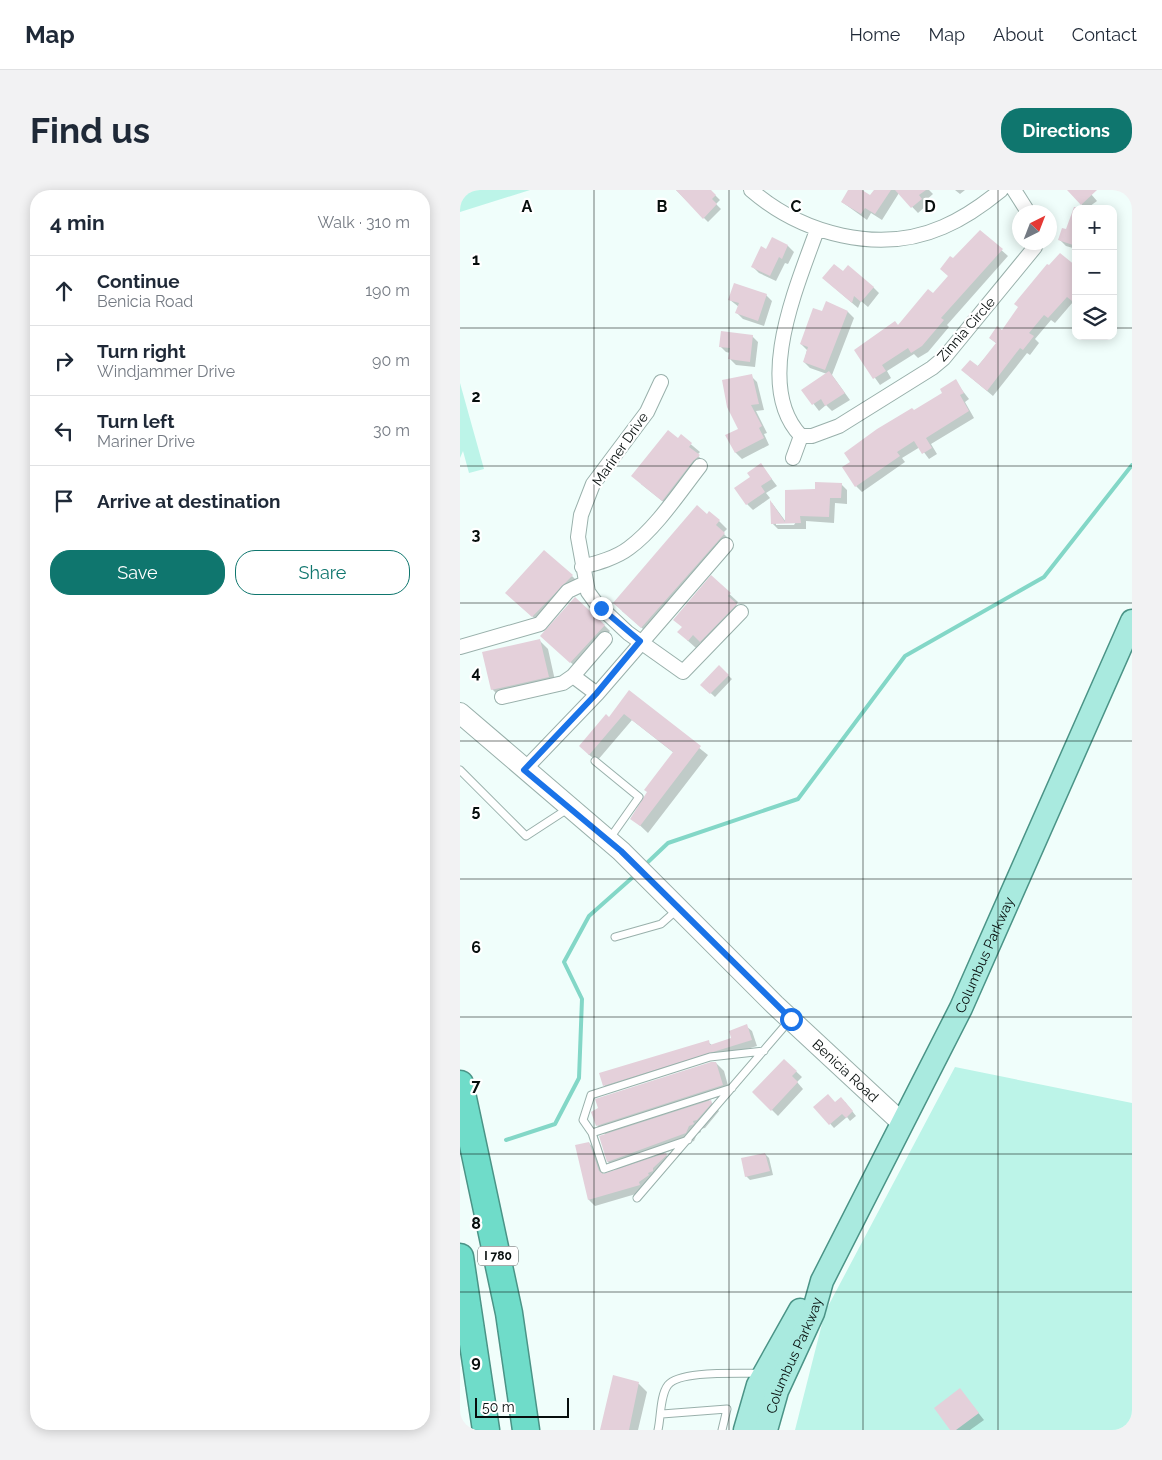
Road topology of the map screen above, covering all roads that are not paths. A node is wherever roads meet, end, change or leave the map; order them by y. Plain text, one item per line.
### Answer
1 (751, 190) edge
2 (1001, 190) edge
3 (1014, 190) edge
4 (1024, 205) edge
5 (817, 230) junction
6 (1033, 250) edge
7 (660, 382) dead end
8 (801, 436) junction
9 (793, 458) dead end
10 (700, 466) dead end
11 (726, 545) dead end
12 (582, 567) junction
13 (586, 583) junction
14 (741, 612) dead end
15 (1132, 621) edge
16 (606, 639) dead end
17 (640, 641) junction
18 (460, 647) edge
19 (573, 676) junction
20 (596, 694) junction
21 (502, 697) dead end
22 (460, 713) edge
23 (595, 761) dead end
24 (460, 770) edge
25 (524, 770) junction
26 (569, 807) junction
27 (608, 840) junction
28 (678, 909) junction
29 (615, 937) dead end
30 (791, 1019) junction
31 (764, 1052) junction
32 (460, 1084) edge
33 (734, 1087) junction
34 (902, 1123) junction
35 (592, 1133) junction
36 (688, 1140) junction
37 (637, 1198) dead end
38 (460, 1257) edge
39 (774, 1374) junction
40 (662, 1414) junction
41 (486, 1430) edge
42 (526, 1430) edge
43 (658, 1430) edge
44 (722, 1430) edge
45 (745, 1430) edge
46 (766, 1430) edge

1 - 5 street
2 - 5 street
3 - 4 street
5 - 8 street
6 - 8 street, Zinnia Circle
7 - 12 street, Mariner Drive
8 - 9 street
10 - 12 street
11 - 17 street
12 - 13 street, Mariner Drive
13 - 17 street, Mariner Drive
13 - 18 street
14 - 17 street, Mariner Drive
15 - 34 main road, Columbus Parkway
16 - 19 street
17 - 20 street
19 - 20 street
19 - 21 street
20 - 25 street
22 - 25 main road, Benicia Road
23 - 27 lane
24 - 26 lane
25 - 26 main road, Benicia Road
26 - 27 main road, Benicia Road
27 - 28 main road, Benicia Road
28 - 29 lane
28 - 30 main road, Benicia Road
30 - 31 lane
30 - 34 main road, Benicia Road
31 - 33 lane
31 - 35 lane
32 - 42 highway, I 780
33 - 35 lane
33 - 36 lane
34 - 39 main road, Columbus Parkway
35 - 36 lane
36 - 37 lane
38 - 41 highway, I 780
39 - 40 lane
39 - 45 main road, Columbus Parkway
39 - 46 main road, Columbus Parkway
40 - 43 lane
40 - 44 lane

